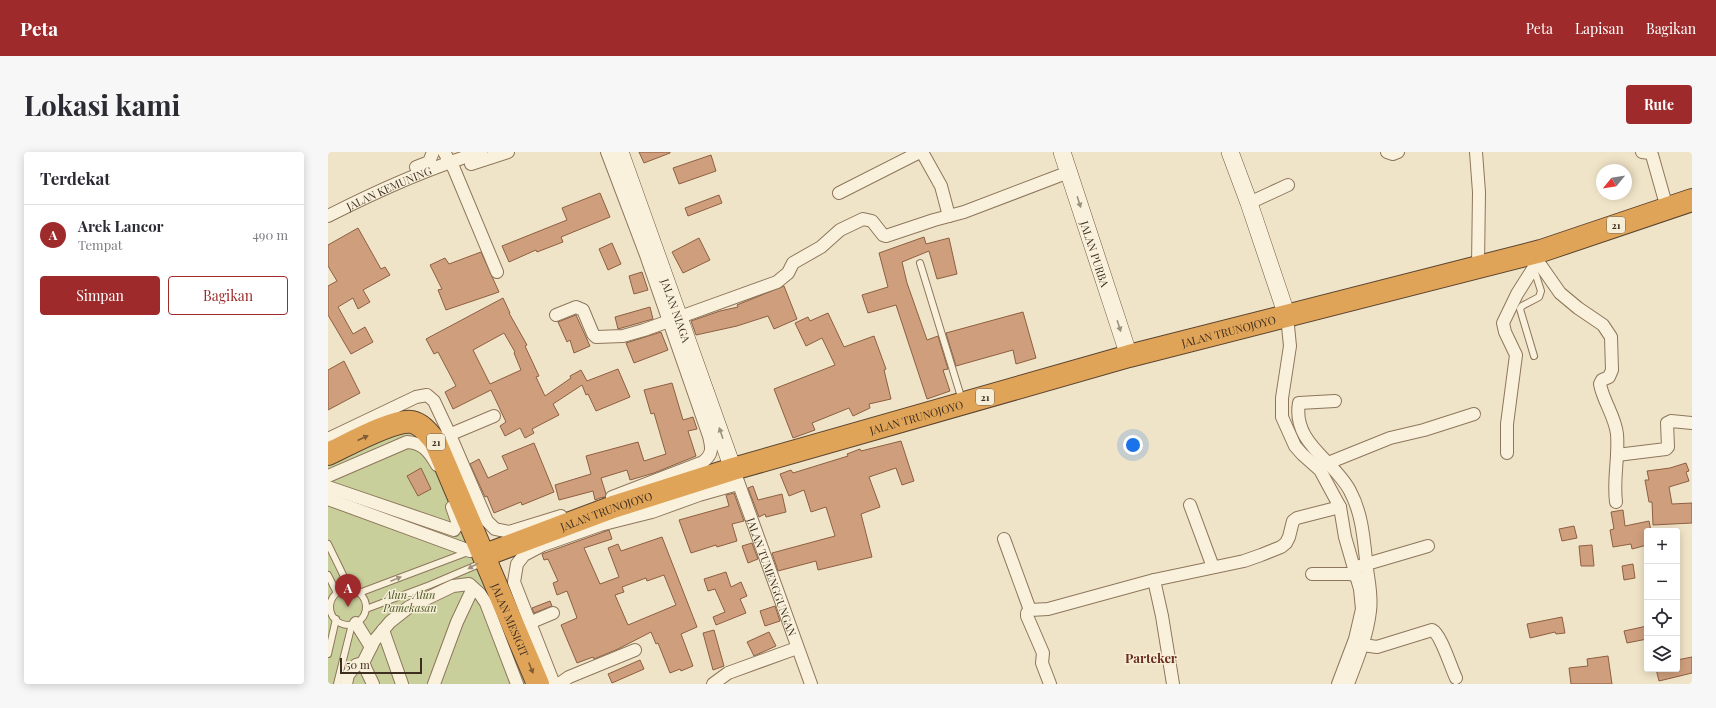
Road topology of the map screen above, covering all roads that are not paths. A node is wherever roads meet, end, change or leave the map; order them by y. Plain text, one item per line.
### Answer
1 (434, 152) edge
2 (481, 152) edge
3 (508, 152) edge
4 (607, 152) edge
5 (620, 152) edge
6 (921, 152) edge
7 (1062, 152) edge
8 (1230, 152) edge
9 (1387, 152) edge
10 (1398, 152) edge
11 (1475, 152) edge
12 (1642, 152) edge
13 (449, 161) edge
14 (1069, 172) junction
15 (1288, 185) dead end
16 (839, 193) dead end
17 (1692, 200) edge
18 (1249, 203) junction
19 (328, 208) edge
20 (1667, 208) junction
21 (328, 216) edge
22 (949, 216) junction
23 (1539, 258) junction
24 (920, 263) dead end
25 (1486, 265) junction
26 (497, 272) dead end
27 (556, 315) dead end
28 (1287, 316) junction
29 (674, 318) junction
30 (1129, 356) junction
31 (1534, 356) dead end
32 (1282, 400) junction
33 (1335, 401) dead end
34 (1299, 403) junction
35 (963, 404) junction
36 (1474, 414) dead end
37 (494, 416) dead end
38 (1692, 423) edge
39 (443, 438) junction
40 (328, 439) edge
41 (1506, 453) dead end
42 (328, 454) edge
43 (1618, 455) junction
44 (1328, 463) junction
45 (328, 476) edge
46 (736, 476) junction
47 (328, 487) edge
48 (328, 499) edge
49 (1616, 502) dead end
50 (1190, 506) dead end
51 (1340, 507) junction
52 (1004, 539) dead end
53 (328, 544) edge
54 (1428, 546) dead end
55 (477, 553) junction
56 (1213, 567) junction
57 (1359, 568) junction
58 (1312, 574) dead end
59 (328, 575) edge
60 (1154, 580) junction
61 (473, 588) junction
62 (350, 589) junction
63 (337, 593) junction
64 (359, 593) junction
65 (329, 602) edge
66 (366, 609) junction
67 (1030, 610) junction
68 (553, 613) dead end
69 (330, 614) edge
70 (336, 619) junction
71 (354, 623) junction
72 (522, 626) junction
73 (383, 630) junction
74 (1361, 631) junction
75 (1363, 645) junction
76 (371, 647) junction
77 (797, 648) junction
78 (635, 650) dead end
79 (328, 654) edge
80 (363, 663) junction
81 (1456, 678) dead end
82 (337, 684) edge
83 (346, 684) edge
84 (373, 684) edge
85 (402, 684) edge
86 (434, 684) edge
87 (516, 684) edge
88 (538, 684) edge
89 (552, 684) edge
90 (559, 684) edge
91 (713, 684) edge
92 (811, 684) edge
93 (1050, 684) edge
94 (1173, 684) edge
95 (1338, 684) edge
96 (1348, 684) edge

1 - 19 street
2 - 13 street
3 - 13 street
4 - 29 street
5 - 29 street, JALAN NIAGA
6 - 16 street
6 - 22 street
7 - 14 street, JALAN PURBA
8 - 18 street
9 - 10 street
11 - 25 street
12 - 20 street
13 - 21 street, JALAN KEMUNING
13 - 26 street
14 - 22 street
14 -> 30 street, JALAN PURBA
15 - 18 street
17 - 20 highway, 21
18 - 28 street
20 - 23 highway, 21
22 - 29 street
23 - 25 highway, 21
23 - 31 lane
23 - 41 street
23 - 43 street
24 - 35 lane
25 - 28 highway, JALAN TRUNOJOYO / 21
27 - 29 street
28 - 30 highway, JALAN TRUNOJOYO / 21
28 - 32 street
29 - 39 street
46 -> 29 street, JALAN NIAGA
30 - 35 highway, JALAN TRUNOJOYO / 21
32 - 34 street
32 - 51 street
33 - 34 street
34 - 44 street
35 - 46 highway, JALAN TRUNOJOYO / 21
36 - 44 street
37 - 39 street
38 - 43 street
39 - 40 street
42 -> 39 highway, 21
39 - 55 highway, 21
43 - 49 street
44 - 57 street
45 - 47 street
46 - 55 highway, JALAN TRUNOJOYO / 21
46 - 72 street
46 - 77 street, JALAN TUMENGGUNGAN
48 - 55 street
50 - 56 street
51 - 56 street
51 - 57 street
52 - 67 street
53 - 62 lane
54 - 57 street
64 -> 55 lane
55 -> 66 lane
55 - 72 highway, JALAN MESIGIT / 21
56 - 60 street
57 - 58 street
57 - 74 street
59 - 63 lane
60 - 67 street
60 - 94 street
61 - 73 street
61 - 86 street
61 - 87 street
62 - 63 lane
62 - 64 lane
63 - 65 lane
64 - 66 lane
65 - 69 lane
66 - 71 lane
67 - 93 street
68 - 72 street
69 - 70 lane
70 - 71 lane
70 - 79 lane
71 - 76 street
71 - 82 lane
72 -> 88 highway, JALAN MESIGIT / 21
72 - 89 street
73 - 76 street
73 - 85 street
74 - 75 street
74 - 95 street
75 - 81 street
75 - 96 street
76 - 80 street
77 - 91 street
77 - 92 street, JALAN TUMENGGUNGAN
78 - 90 street
80 - 83 street
80 - 84 street

